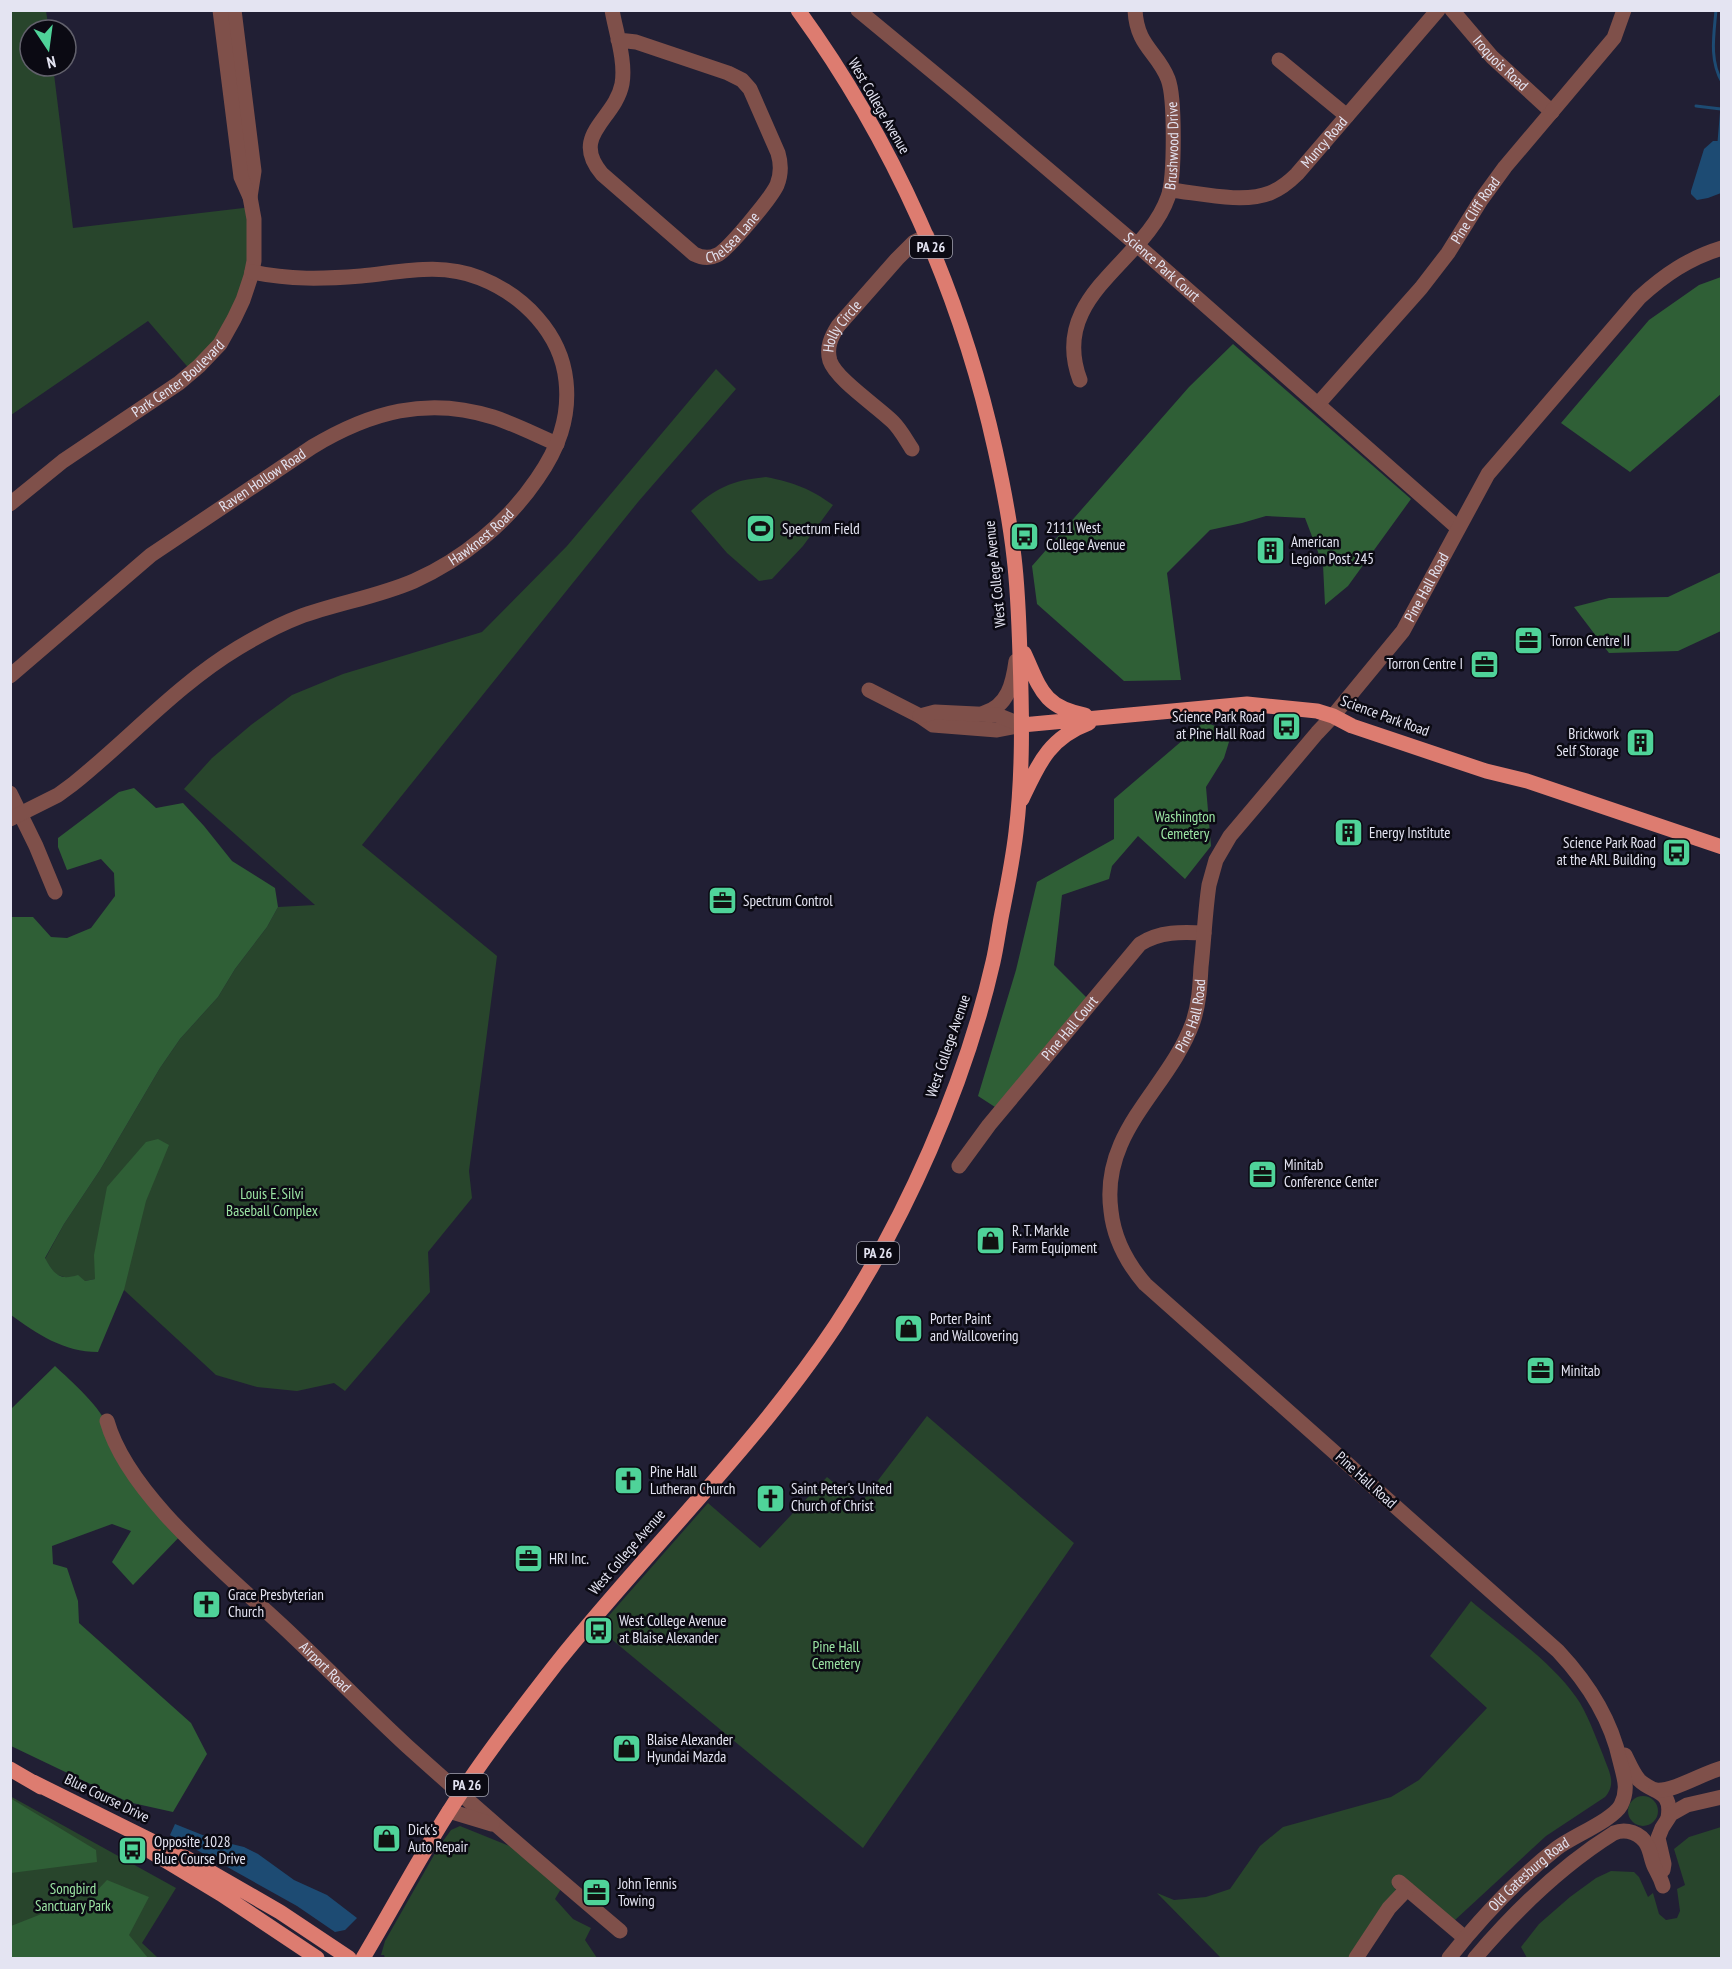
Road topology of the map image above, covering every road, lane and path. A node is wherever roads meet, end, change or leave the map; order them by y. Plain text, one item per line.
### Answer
1 (220, 10) edge
2 (234, 10) edge
3 (612, 10) edge
4 (798, 10) edge
5 (858, 10) edge
6 (1135, 10) edge
7 (1438, 10) edge
8 (1452, 10) edge
9 (1624, 10) edge
10 (618, 40) junction
11 (1279, 60) dead end
12 (1552, 112) junction
13 (1347, 116) junction
14 (1170, 190) junction
15 (250, 197) junction
16 (927, 236) junction
17 (1137, 245) junction
18 (1722, 248) edge
19 (252, 272) junction
20 (1080, 380) dead end
21 (1318, 404) junction
22 (557, 444) junction
23 (912, 449) dead end
24 (10, 504) edge
25 (1458, 528) junction
26 (1020, 643) junction
27 (10, 676) edge
28 (868, 690) dead end
29 (979, 714) junction
30 (920, 716) junction
31 (1333, 716) junction
32 (1106, 717) junction
33 (1022, 725) junction
34 (10, 793) edge
35 (1018, 809) junction
36 (16, 817) edge
37 (1722, 847) edge
38 (55, 892) dead end
39 (1204, 933) junction
40 (958, 1166) dead end
41 (107, 1421) dead end
42 (1617, 1746) junction
43 (1722, 1768) edge
44 (10, 1769) edge
45 (33, 1782) junction
46 (1653, 1789) junction
47 (461, 1794) junction
48 (1722, 1797) edge
49 (1622, 1802) junction
50 (449, 1811) junction
51 (1665, 1823) junction
52 (495, 1825) junction
53 (1635, 1833) junction
54 (620, 1931) dead end
55 (1465, 1938) junction
56 (317, 1959) edge
57 (349, 1959) edge
58 (363, 1959) edge
59 (1356, 1959) edge
60 (1449, 1959) edge
61 (1476, 1959) edge

1 - 15 street, Park Center Boulevard
2 - 15 street, Park Center Boulevard
3 - 10 street, Chelsea Lane
4 - 16 main road, West College Avenue / PA 26
5 - 17 street, Science Park Court
6 - 14 street, Brushwood Drive
7 - 13 street, Muncy Road
8 - 12 street, Iroquois Road
9 - 12 street, Pine Cliff Road
10 - 10 street, Chelsea Lane
11 - 13 street
12 - 21 street, Pine Cliff Road
13 - 14 street, Muncy Road
14 - 17 street, Brushwood Drive
15 - 19 street, Park Center Boulevard
16 - 23 street, Holly Circle
16 - 26 main road, West College Avenue / PA 26
17 - 20 street, Brushwood Drive
17 - 21 street, Science Park Court
18 - 25 street, Pine Hall Road
19 - 22 street, Hawknest Road
19 - 24 street, Park Center Boulevard
21 - 25 street, Science Park Court
22 - 27 street, Raven Hollow Road
22 - 36 street, Hawknest Road
25 - 31 street, Pine Hall Road
26 - 29 street
26 - 32 main road
26 - 33 main road, West College Avenue / PA 26
28 - 30 street
29 - 30 street
29 - 33 street
30 - 33 street
31 - 32 main road, Science Park Road
31 - 37 main road, Science Park Road
31 - 39 street, Pine Hall Road
32 - 33 main road, Science Park Road
32 - 35 main road
33 - 35 main road, West College Avenue / PA 26
34 - 36 street
35 - 47 main road, West College Avenue / PA 26
36 - 38 street
39 - 40 street, Pine Hall Court
39 - 42 street, Pine Hall Road
41 - 47 street, Airport Road
42 - 46 street, Pine Hall Road
42 - 49 street, Pine Hall Road
43 - 46 street, Old Gatesburg Road
44 - 45 main road, Blue Course Drive
45 - 56 main road, Blue Course Drive
45 - 57 main road, Blue Course Drive
46 - 49 street, Old Gatesburg Road
46 - 51 street, Pine Hall Road
47 - 50 main road, West College Avenue / PA 26
47 - 52 street, Airport Road
48 - 51 street, Old Gatesburg Road
49 - 53 street, Pine Hall Road
49 - 55 street, Old Gatesburg Road
50 - 52 street
50 - 58 main road, West College Avenue / PA 26
51 - 53 street, Old Gatesburg Road
51 - 53 street, Pine Hall Road
52 - 54 street, Airport Road
53 - 61 street, Old Gatesburg Road
55 - 59 street
55 - 60 street, Old Gatesburg Road

